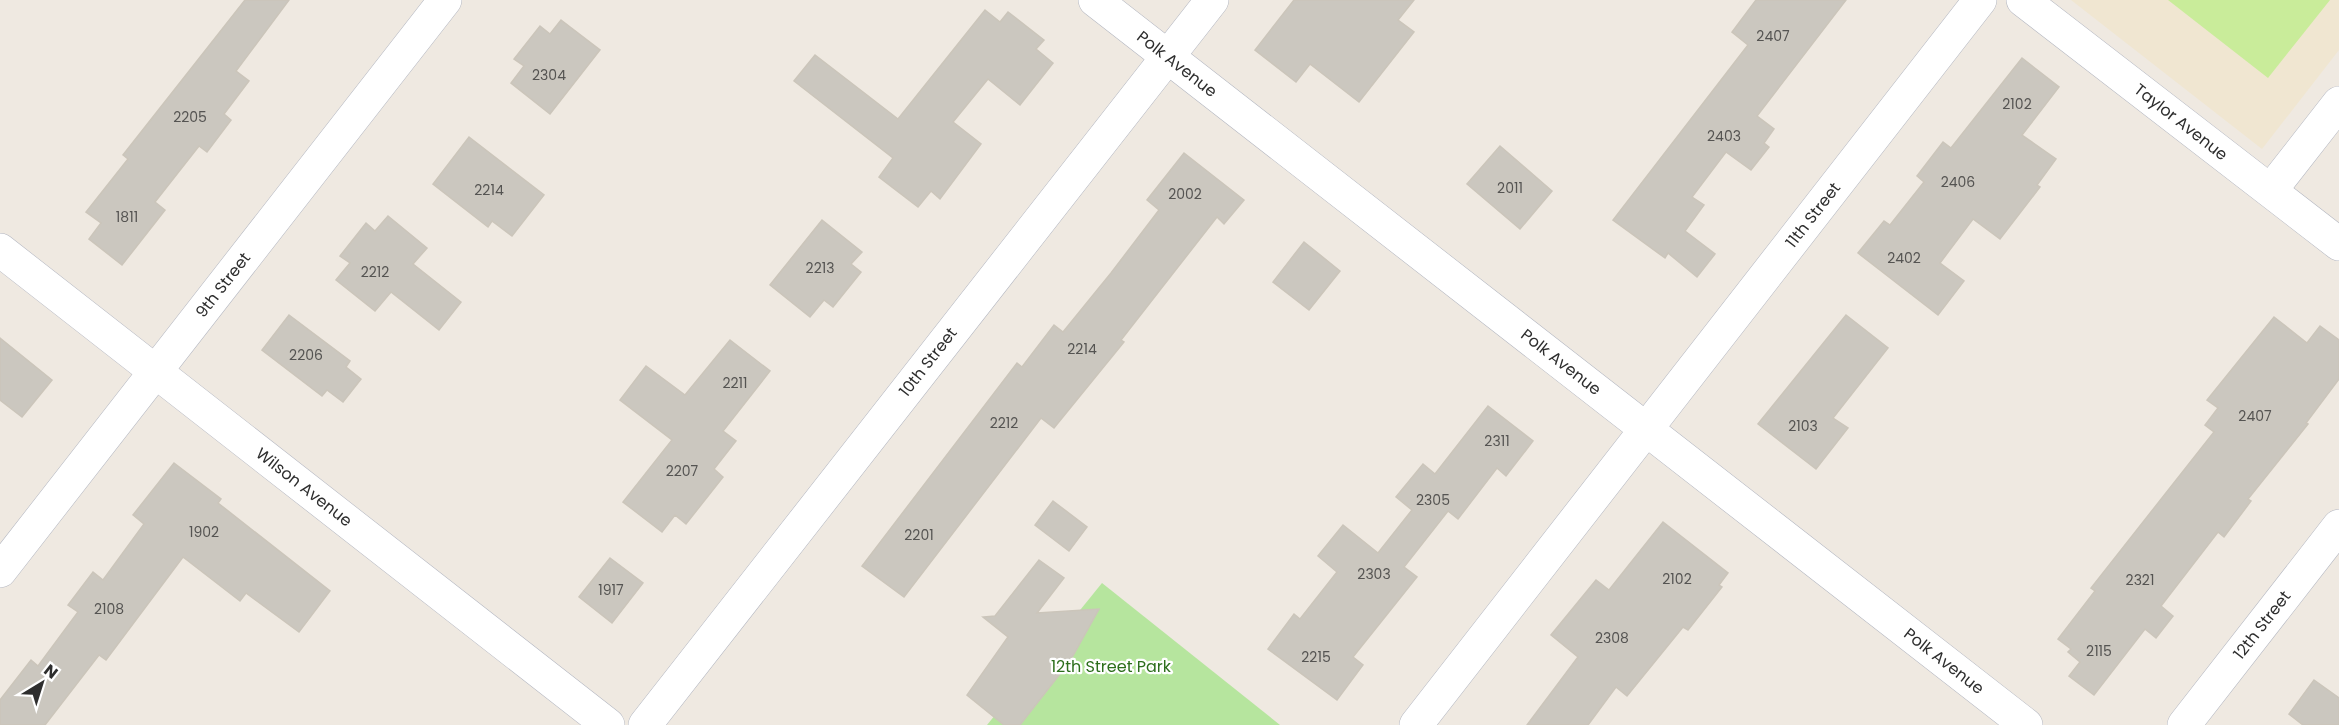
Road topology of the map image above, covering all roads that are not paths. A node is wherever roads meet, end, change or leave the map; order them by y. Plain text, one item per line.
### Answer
1 (445, 0) edge
2 (1095, 0) edge
3 (1212, 0) edge
4 (1980, 0) edge
5 (2024, 0) edge
6 (1168, 56) junction
7 (2339, 103) edge
8 (2271, 190) junction
9 (2339, 244) edge
10 (0, 250) edge
11 (156, 372) junction
12 (1645, 428) junction
13 (2339, 526) edge
14 (0, 571) edge
15 (608, 725) edge
16 (645, 725) edge
17 (1416, 725) edge
18 (2026, 725) edge
19 (2184, 725) edge

1 - 11 street, 9th Street
2 - 6 street, Polk Avenue
3 - 6 street, 10th Street
4 - 12 street, 11th Street
5 - 8 street, Taylor Avenue
6 - 12 street, Polk Avenue
6 - 16 street, 10th Street
7 - 8 street
8 - 9 street, Taylor Avenue
10 - 11 street, Wilson Avenue
11 - 14 street, 9th Street
11 - 15 street, Wilson Avenue
12 - 17 street, 11th Street
12 - 18 street, Polk Avenue
13 - 19 street, 12th Street

